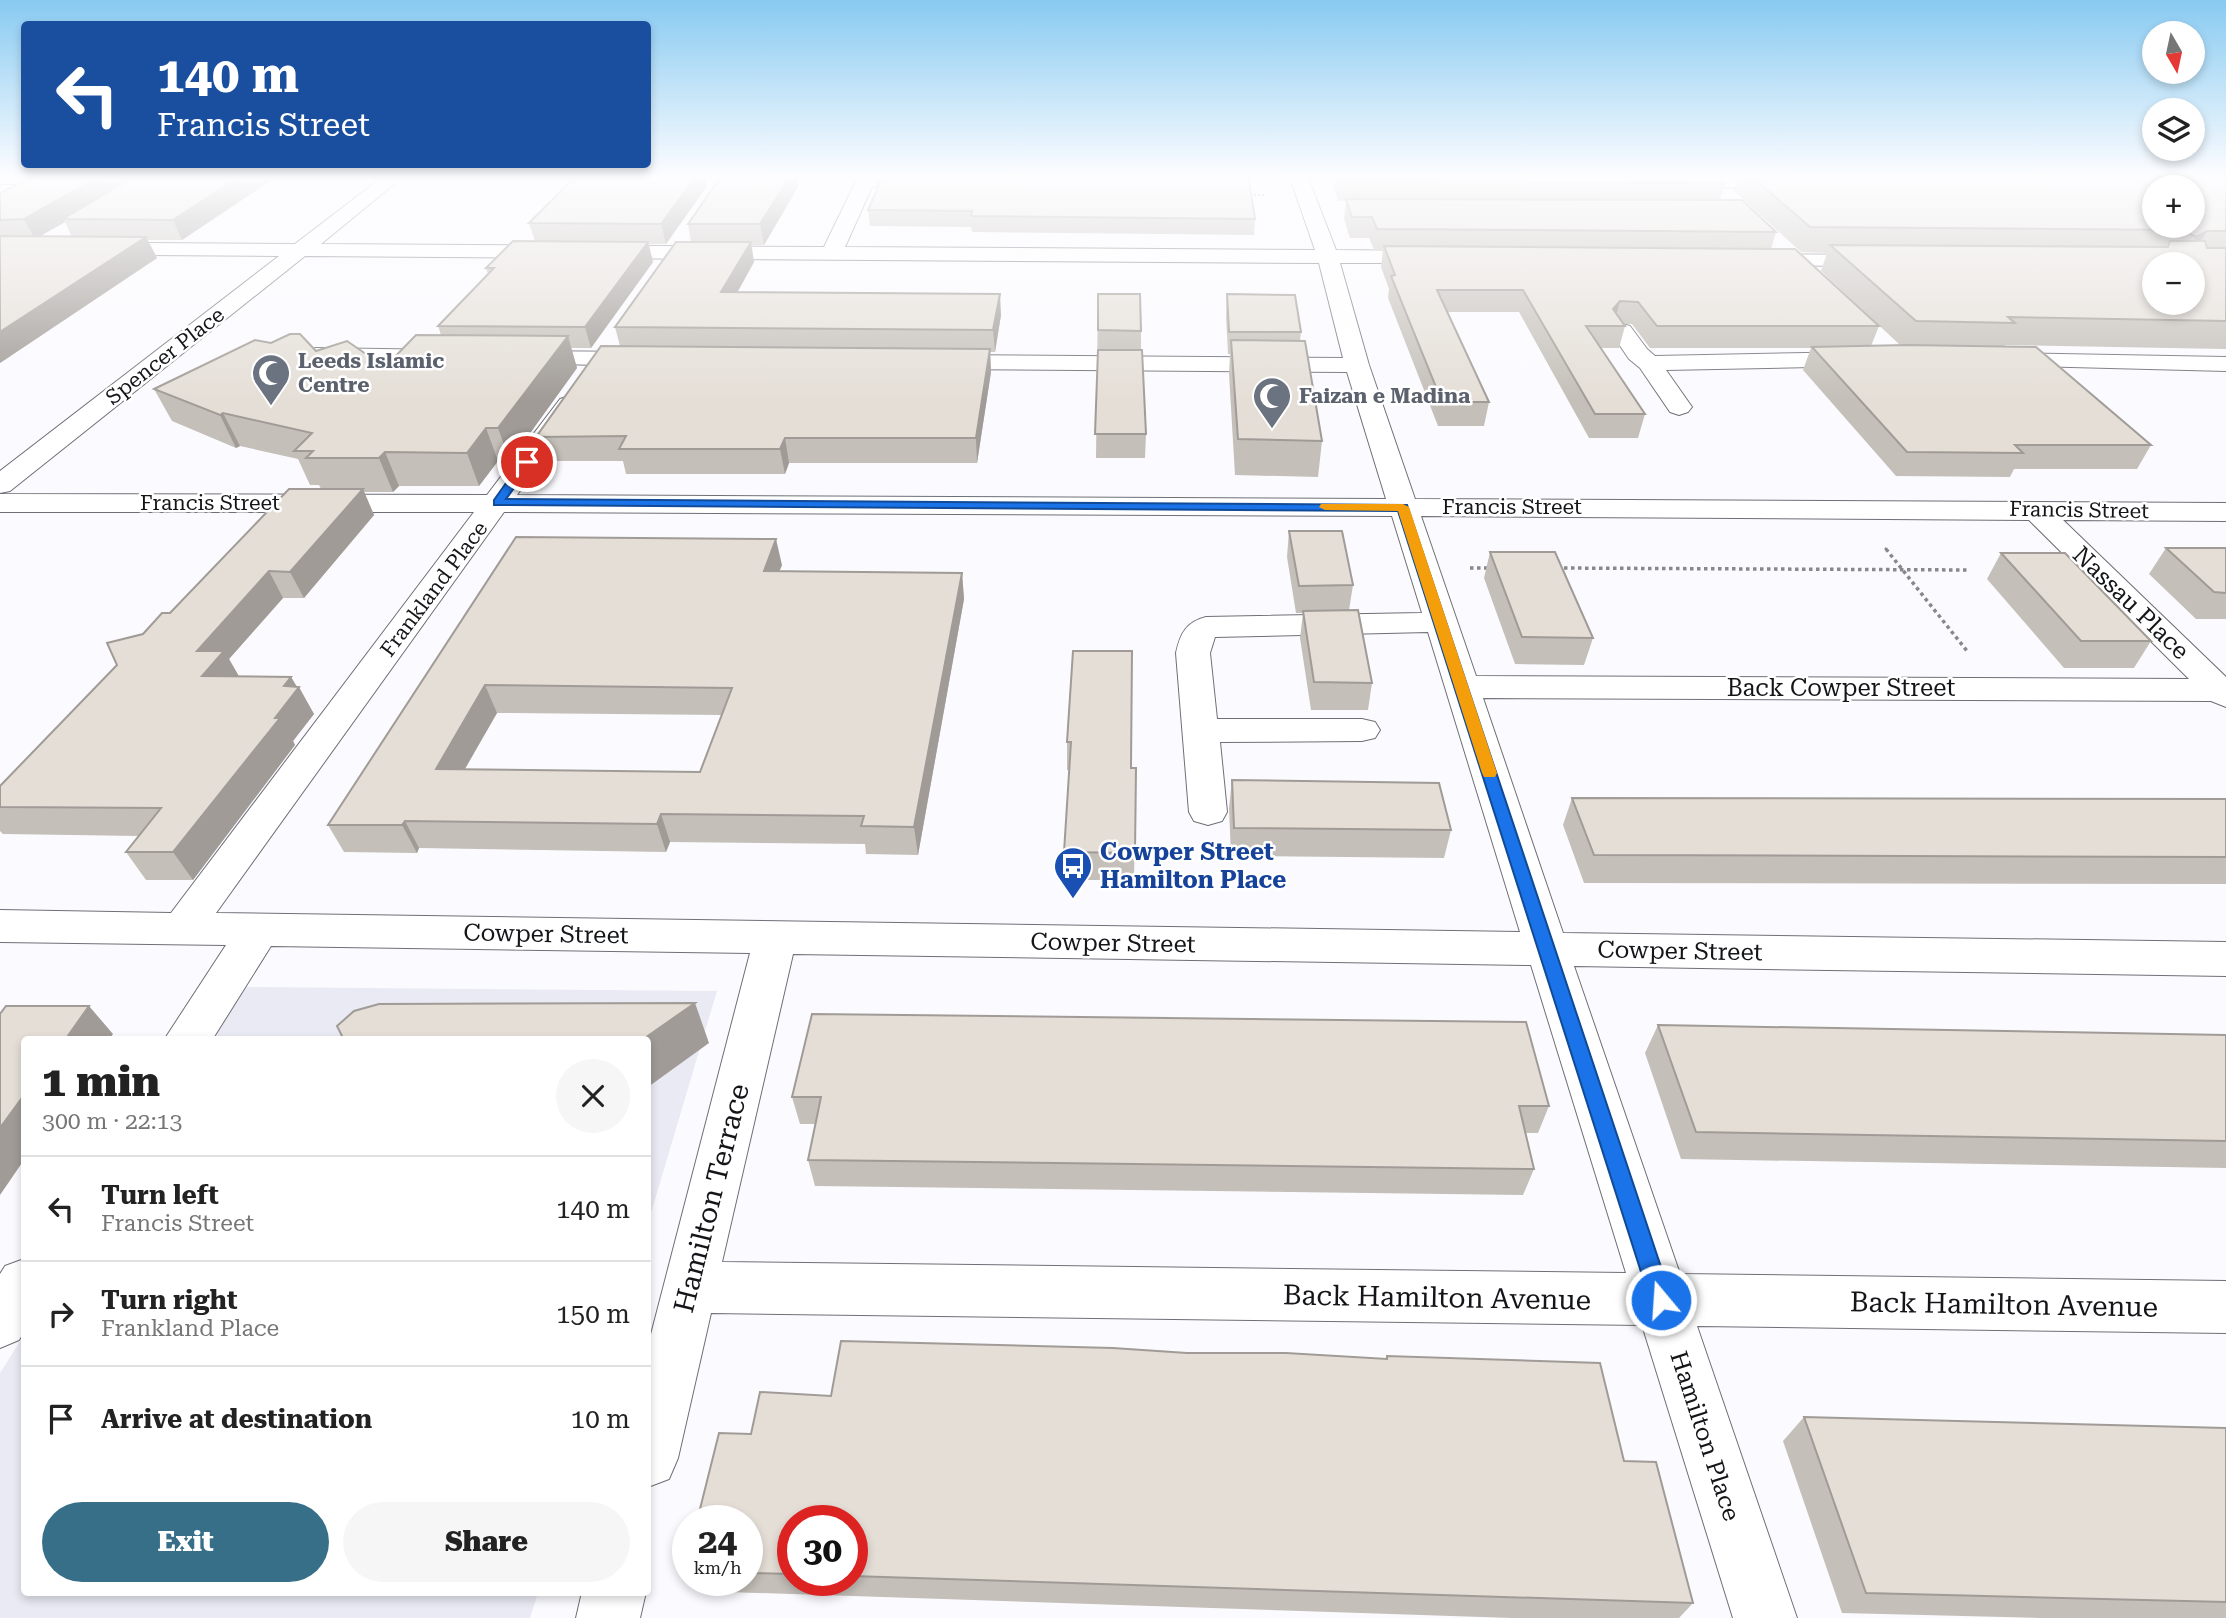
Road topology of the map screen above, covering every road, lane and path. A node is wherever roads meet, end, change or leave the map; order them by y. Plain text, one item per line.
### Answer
1 (30, 251) edge
2 (256, 251) edge
3 (298, 251) junction
4 (675, 251) edge
5 (1326, 251) edge
6 (1785, 251) edge
7 (673, 253) junction
8 (832, 253) joint
9 (1328, 256) junction
10 (5, 257) edge
11 (1451, 257) edge
12 (1740, 260) edge
13 (1795, 260) junction
14 (1902, 261) edge
15 (1814, 278) edge
16 (651, 285) edge
17 (622, 327) edge
18 (1622, 331) edge
19 (299, 355) edge
20 (477, 357) edge
21 (505, 358) edge
22 (601, 359) junction
23 (669, 359) edge
24 (1884, 359) edge
25 (1980, 360) edge
26 (917, 361) edge
27 (1649, 363) junction
28 (2226, 363) edge
29 (1357, 365) junction
30 (1679, 407) dead end
31 (0, 485) edge
32 (0, 503) edge
33 (498, 503) junction
34 (1403, 507) junction
35 (1854, 509) junction
36 (2036, 510) junction
37 (2226, 512) edge
38 (1423, 568) junction
39 (1491, 568) edge
40 (1546, 568) edge
41 (1903, 570) junction
42 (1970, 570) dead end
43 (1440, 622) junction
44 (2217, 680) edge
45 (1461, 687) junction
46 (1997, 689) junction
47 (1362, 730) dead end
48 (1202, 731) junction
49 (1208, 812) dead end
50 (182, 929) junction
51 (260, 930) junction
52 (7, 934) edge
53 (775, 937) junction
54 (1547, 949) junction
55 (2226, 959) edge
56 (190, 1036) edge
57 (690, 1287) junction
58 (21, 1289) edge
59 (1661, 1300) junction
60 (2226, 1307) edge
61 (0, 1321) edge
62 (651, 1446) edge
63 (613, 1596) edge
64 (608, 1618) edge
65 (1765, 1618) edge

1 - 10 street
2 - 3 street
3 - 7 street
3 - 31 street, Spencer Place
4 - 7 street
5 - 9 street, Hamilton Place
6 - 13 street
7 - 8 street
7 - 16 street
8 - 9 street
9 - 11 street
9 - 29 street, Hamilton Place
12 - 13 street
13 - 14 street
13 - 15 street
17 - 22 street, Frankland Place
18 - 27 street
19 - 20 street
21 - 22 street
22 - 23 street
22 - 33 street, Frankland Place
24 - 27 street
25 - 28 street
26 - 29 street
27 - 30 street
29 - 34 street, Hamilton Place
32 - 33 street, Francis Street
33 - 34 street, Francis Street
33 - 50 street, Frankland Place
34 - 35 street, Francis Street
34 - 38 street, Hamilton Place
35 - 36 street, Francis Street
35 - 41 path
36 - 37 street, Francis Street
36 - 44 street, Nassau Place
38 - 39 path
38 - 43 street, Hamilton Place
40 - 41 path
41 - 42 path
41 - 46 path
43 - 45 street, Hamilton Place
43 - 48 street
44 - 46 street, Back Cowper Street
45 - 46 street, Back Cowper Street
45 - 54 street, Hamilton Place
47 - 48 street
48 - 49 street
50 - 51 street, Cowper Street
50 - 52 street, Cowper Street
51 - 53 street, Cowper Street
51 - 56 street
53 - 54 street, Cowper Street
53 - 57 street, Hamilton Terrace
54 - 55 street, Cowper Street
54 - 59 street, Hamilton Place
57 - 59 street, Back Hamilton Avenue
57 - 62 street, Hamilton Terrace
58 - 61 street
59 - 60 street, Back Hamilton Avenue
59 - 65 street, Hamilton Place
63 - 64 street

